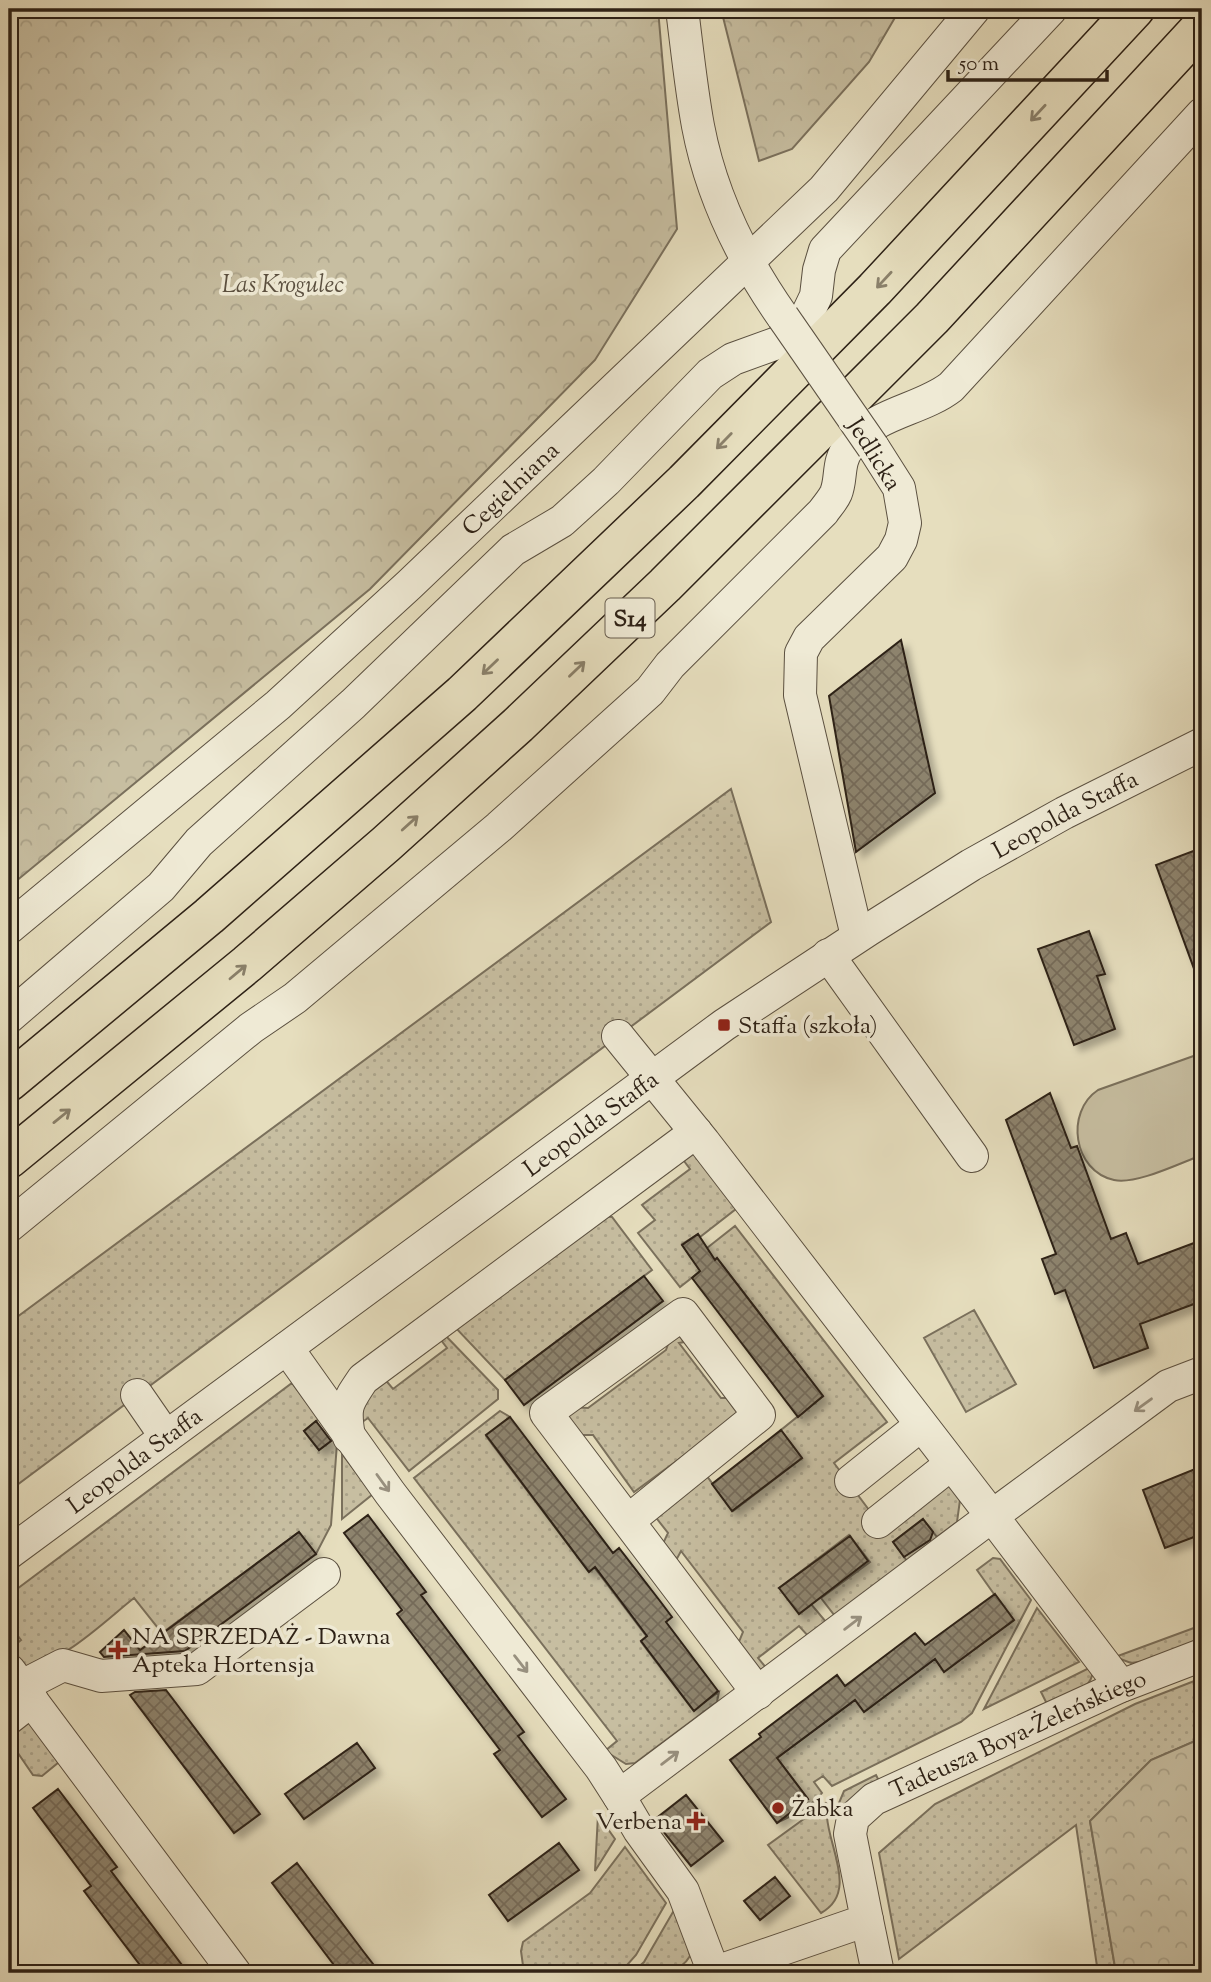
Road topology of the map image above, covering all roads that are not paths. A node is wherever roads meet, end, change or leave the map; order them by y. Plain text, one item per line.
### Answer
1 (682, 9) edge
2 (974, 9) edge
3 (1051, 9) edge
4 (1135, 9) edge
5 (1202, 26) edge
6 (1202, 114) edge
7 (748, 261) junction
8 (1202, 744) edge
9 (9, 928) edge
10 (857, 936) junction
11 (828, 955) junction
12 (9, 1017) edge
13 (618, 1036) dead end
14 (650, 1079) junction
15 (9, 1082) edge
16 (696, 1132) junction
17 (972, 1156) dead end
18 (9, 1159) edge
19 (9, 1226) edge
20 (295, 1359) junction
21 (1202, 1373) edge
22 (363, 1379) junction
23 (137, 1395) dead end
24 (921, 1425) junction
25 (166, 1437) junction
26 (349, 1437) junction
27 (951, 1464) junction
28 (851, 1481) dead end
29 (992, 1516) junction
30 (628, 1521) junction
31 (878, 1522) dead end
32 (9, 1553) edge
33 (324, 1574) dead end
34 (1202, 1656) edge
35 (1121, 1686) junction
36 (758, 1693) junction
37 (18, 1694) edge
38 (619, 1796) junction
39 (867, 1920) junction
40 (235, 1973) edge
41 (713, 1973) edge
42 (878, 1973) edge

1 - 7 street, Jedlicka
2 - 7 street, Cegielniana
3 - 12 street
4 -> 15 highway, S14
18 -> 5 highway, S14
6 - 19 street
7 - 9 street, Cegielniana
7 - 10 street, Jedlicka, bridge
8 - 10 street, Leopolda Staffa
10 - 11 street, Leopolda Staffa
11 - 14 street, Leopolda Staffa
11 - 17 street
13 - 14 street
14 - 16 street
14 - 20 street, Leopolda Staffa
16 - 22 street
16 - 24 street
20 - 22 street
20 - 25 street, Leopolda Staffa
20 - 26 street
21 -> 29 street
22 - 26 street
23 - 25 street
24 - 27 street
24 - 28 street
25 - 32 street, Leopolda Staffa
26 -> 38 street
27 - 29 street
27 - 31 street
29 - 35 street
36 -> 29 street
30 - 30 street
30 - 36 street
33 - 37 street
34 - 35 street, Tadeusza Boya-Żeleńskiego
35 - 39 street, Tadeusza Boya-Żeleńskiego
38 -> 36 street
37 - 40 street
38 - 41 street
39 - 41 street
39 - 42 street

